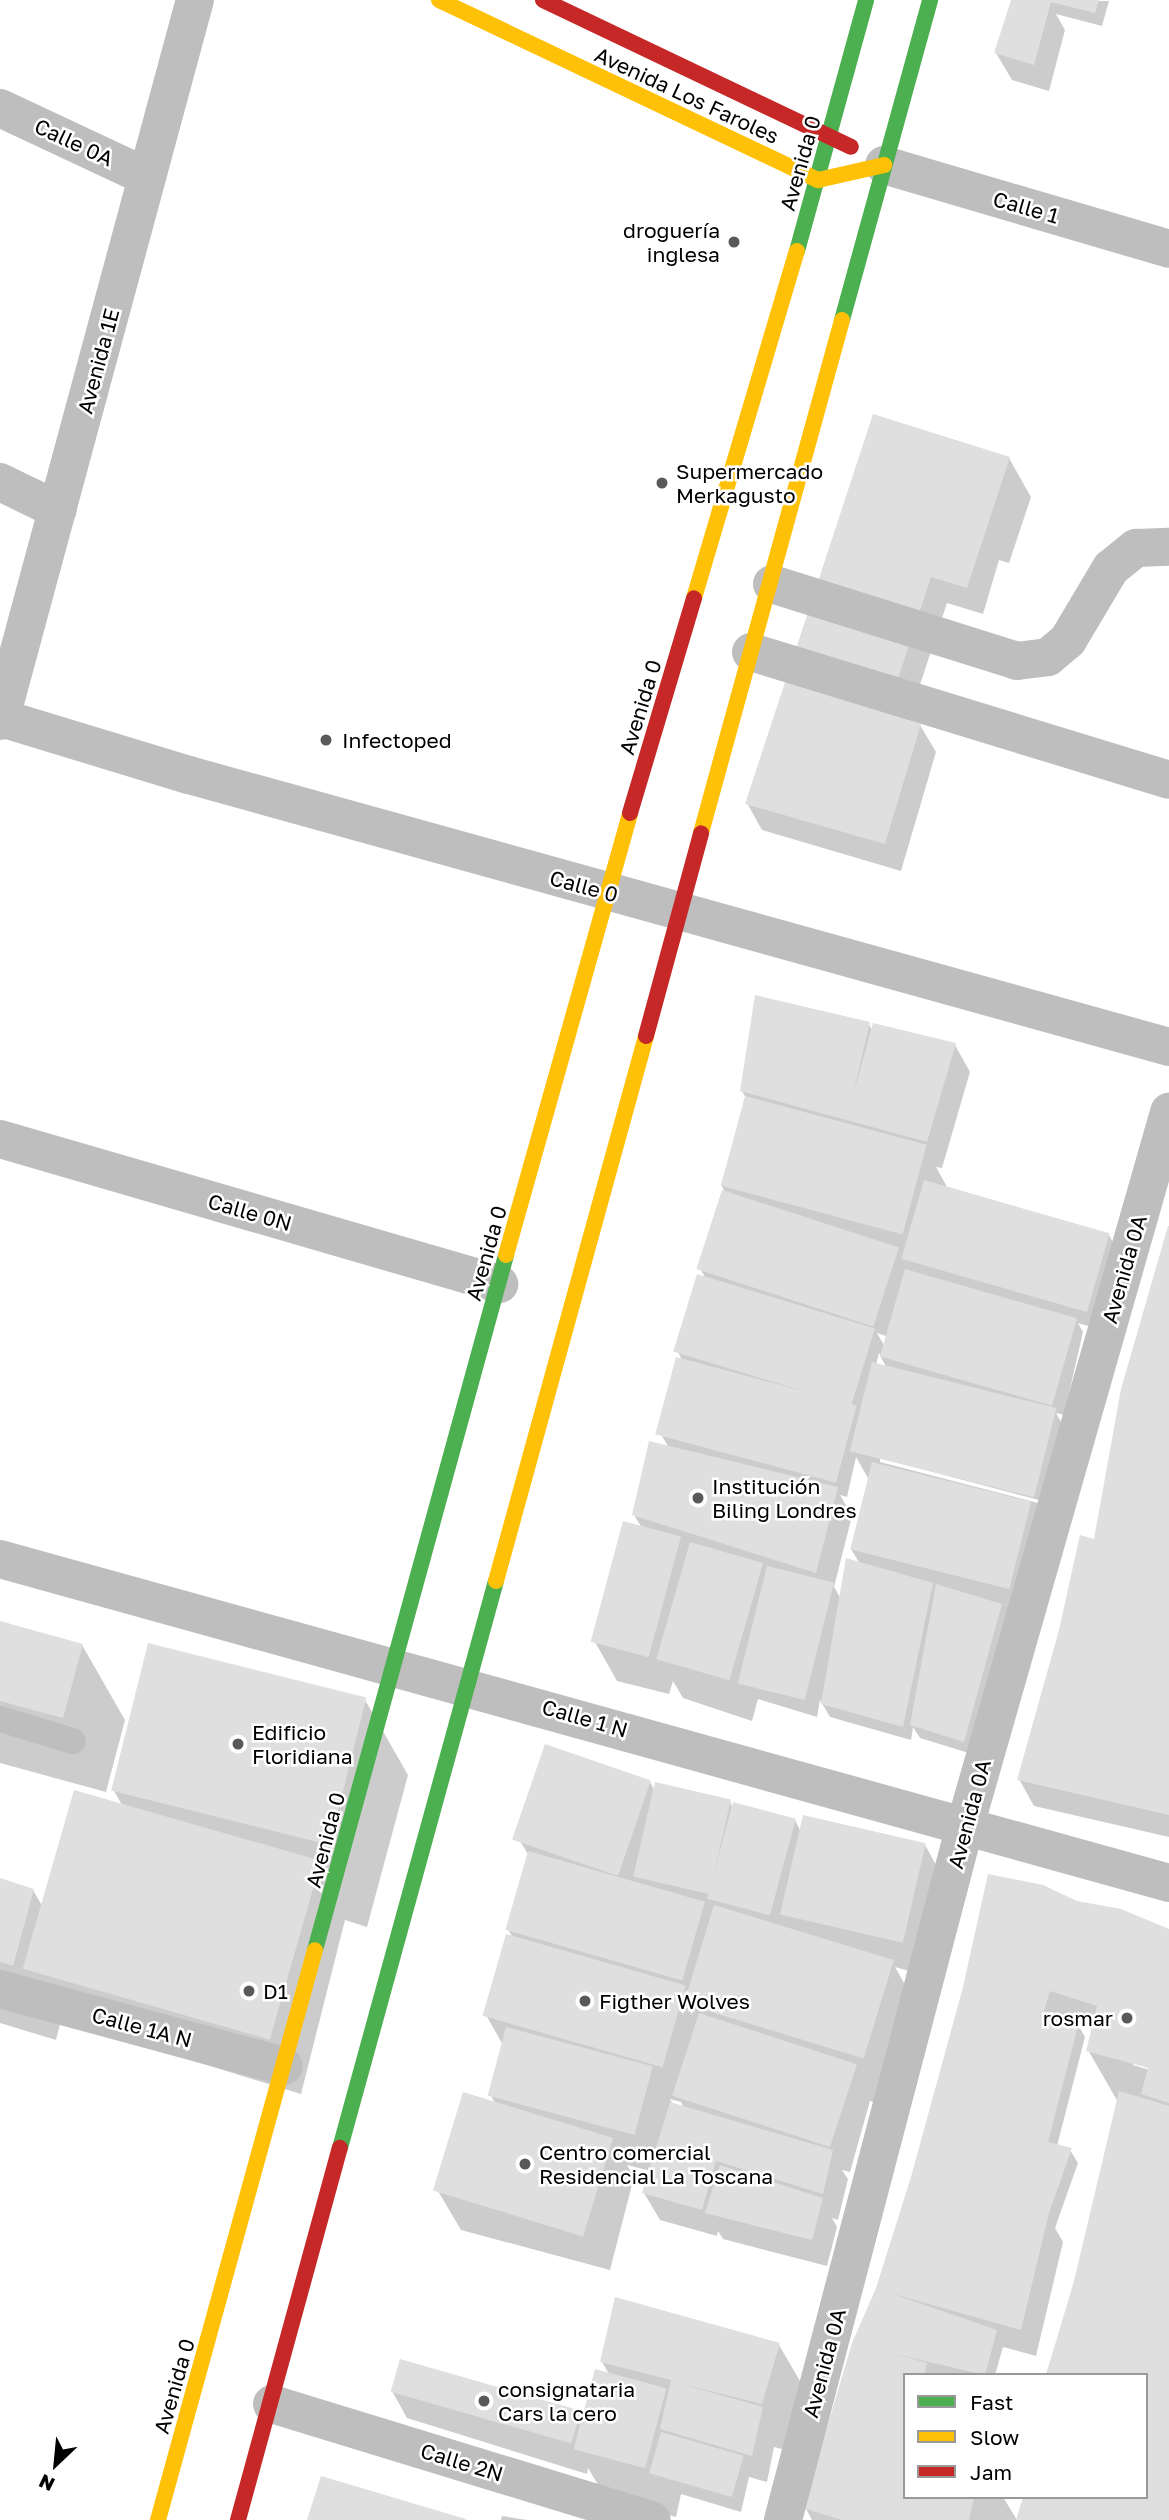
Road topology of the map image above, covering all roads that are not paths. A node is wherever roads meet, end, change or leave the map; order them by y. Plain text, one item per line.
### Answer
1 (195, 0) edge
2 (439, 0) edge
3 (543, 0) edge
4 (866, 0) edge
5 (930, 0) edge
6 (0, 108) edge
7 (830, 135) junction
8 (884, 165) junction
9 (147, 177) junction
10 (818, 180) junction
11 (1169, 249) edge
12 (0, 482) edge
13 (58, 510) junction
14 (1169, 547) edge
15 (772, 584) junction
16 (751, 652) junction
17 (0, 720) edge
18 (1169, 780) edge
19 (607, 892) junction
20 (680, 911) junction
21 (1169, 1047) edge
22 (1169, 1112) edge
23 (0, 1139) edge
24 (499, 1284) junction
25 (0, 1559) edge
26 (394, 1666) junction
27 (468, 1685) junction
28 (0, 1719) edge
29 (73, 1741) dead end
30 (965, 1826) junction
31 (1169, 1883) edge
32 (0, 1989) edge
33 (284, 2066) junction
34 (272, 2404) junction
35 (158, 2520) edge
36 (238, 2520) edge
37 (652, 2520) edge
38 (783, 2520) edge

1 - 9 street, Avenida 1E
2 - 10 street, Avenida Los Faroles
3 - 7 street, Avenida Los Faroles
4 - 7 street, Avenida 0
5 - 8 street
6 - 9 street, Calle 0A
7 - 8 street, Avenida Los Faroles
7 - 10 street, Avenida 0
8 - 10 street
8 - 11 street, Calle 1
8 - 15 street
9 - 13 street, Avenida 1E
10 - 19 street, Avenida 0
12 - 13 street
13 - 17 street, Avenida 1E
14 - 15 street
15 - 16 street
16 - 18 street
16 - 20 street
17 - 19 street, Calle 0
19 - 20 street, Calle 0
19 - 24 street, Avenida 0
20 - 21 street, Calle 0
20 - 27 street
22 - 30 street, Avenida 0A
23 - 24 street, Calle 0N
24 - 26 street, Avenida 0
25 - 26 street, Calle 1 N
26 - 27 street, Calle 1 N
26 - 33 street, Avenida 0
27 - 30 street, Calle 1 N
27 - 34 street
28 - 29 lane
30 - 31 street, Calle 1 N
30 - 38 street, Avenida 0A
32 - 33 street, Calle 1A N
33 - 35 street, Avenida 0
34 - 36 street
34 - 37 street, Calle 2N

